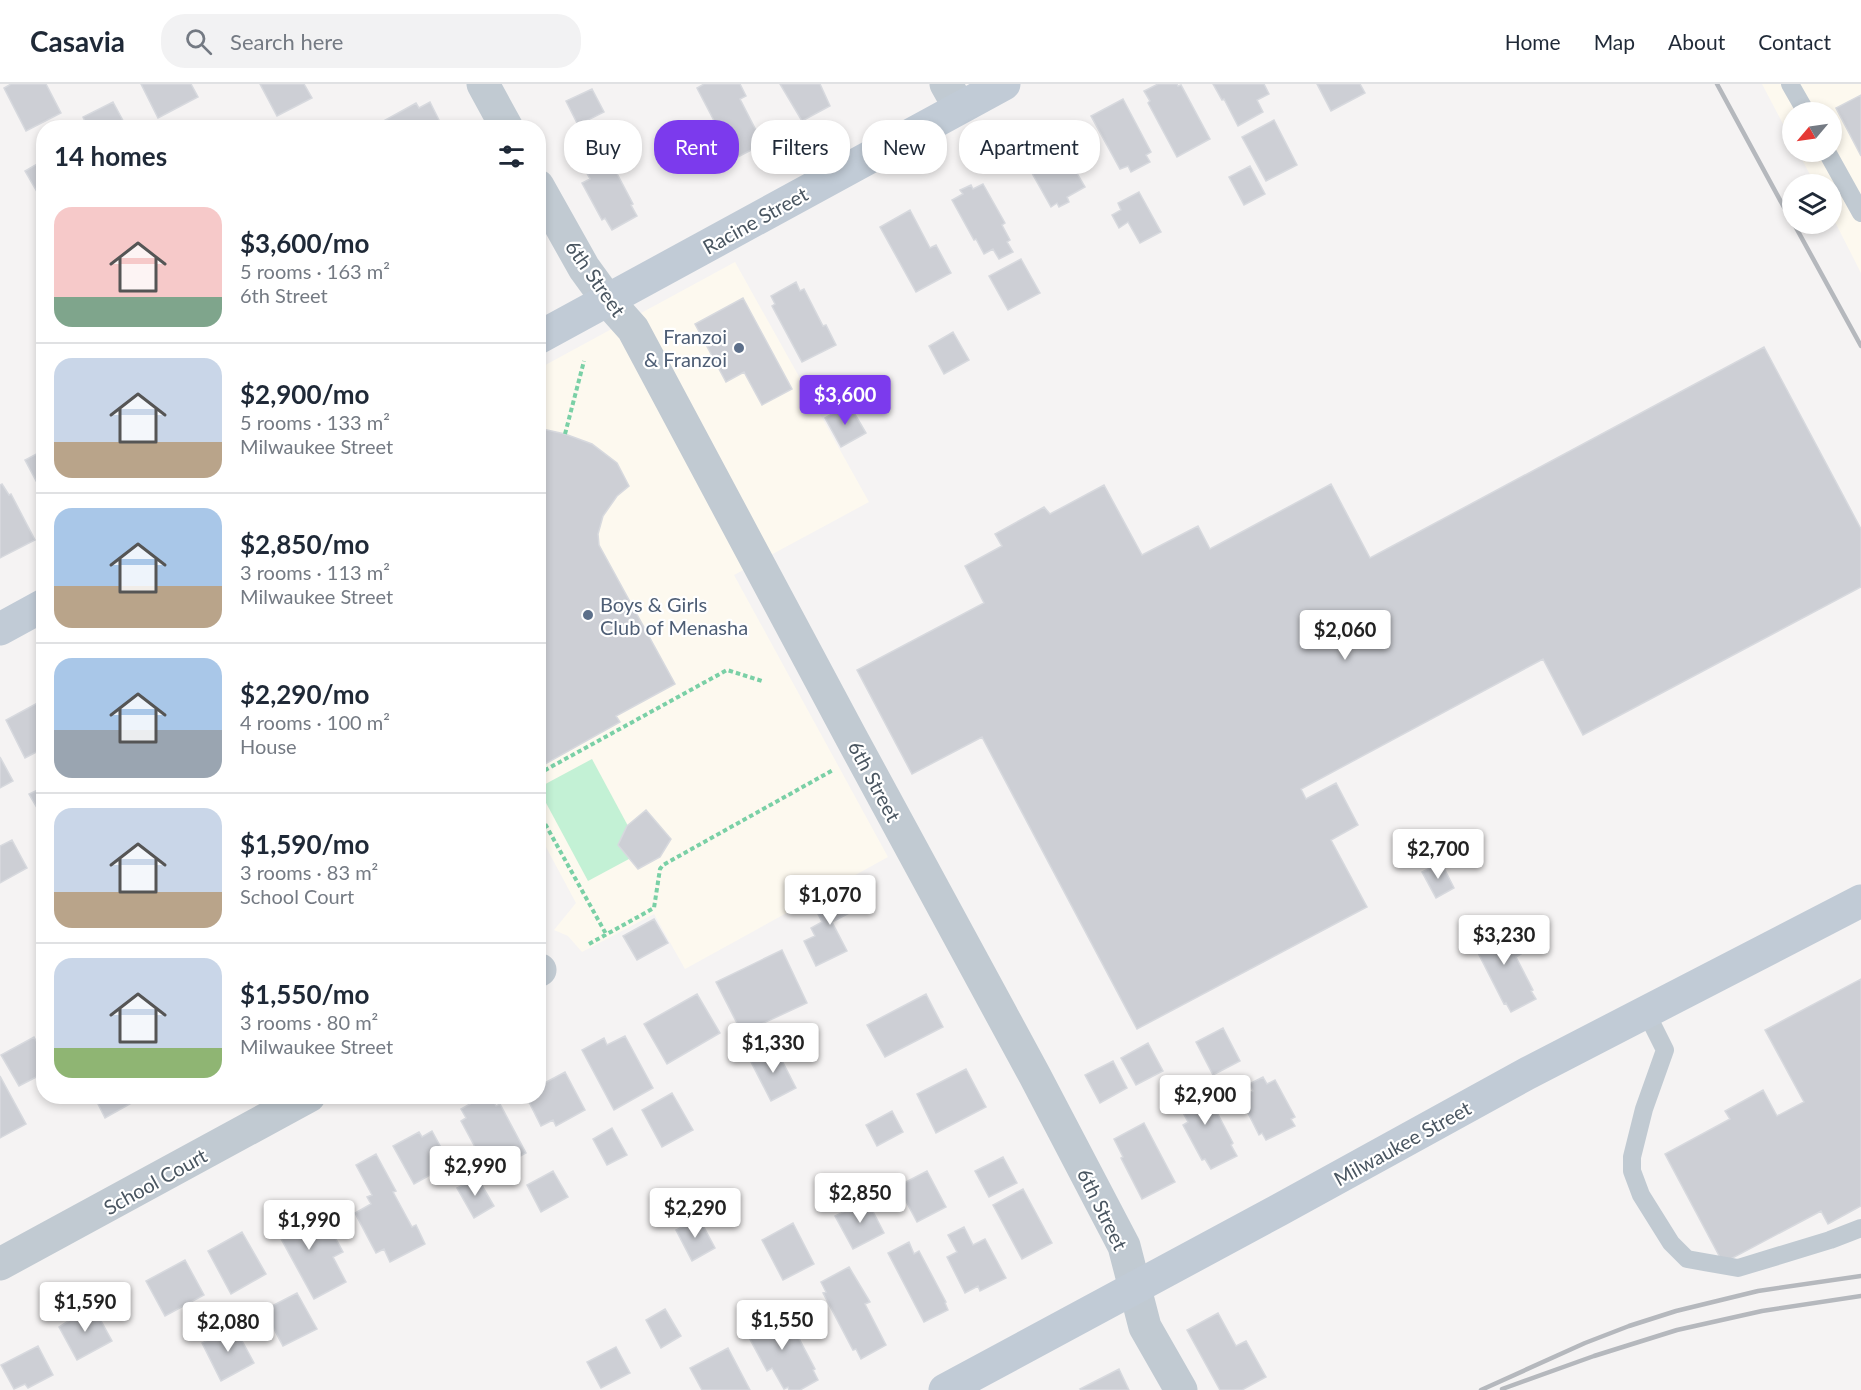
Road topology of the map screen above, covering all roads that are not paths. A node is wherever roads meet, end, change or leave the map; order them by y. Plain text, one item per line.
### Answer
1 (483, 84) edge
2 (1004, 84) edge
3 (1790, 84) edge
4 (952, 96) edge
5 (1800, 102) edge
6 (503, 120) edge
7 (1833, 162) edge
8 (546, 200) edge
9 (1861, 213) edge
10 (608, 301) junction
11 (546, 334) edge
12 (36, 610) edge
13 (0, 629) edge
14 (1861, 901) edge
15 (1646, 1012) junction
16 (294, 1104) edge
17 (1861, 1228) edge
18 (0, 1264) edge
19 (1135, 1288) junction
20 (945, 1390) edge
21 (1181, 1390) edge

1 - 6 street
2 - 4 street, Racine Street
3 - 5 lane
4 - 10 street, Racine Street
7 - 9 lane
8 - 10 street, 6th Street
10 - 11 street, Racine Street
10 - 19 street, 6th Street
12 - 13 street
14 - 15 street, Milwaukee Street
15 - 17 lane
15 - 19 street, Milwaukee Street
16 - 18 street, School Court
19 - 20 street, Milwaukee Street
19 - 21 street, 6th Street

